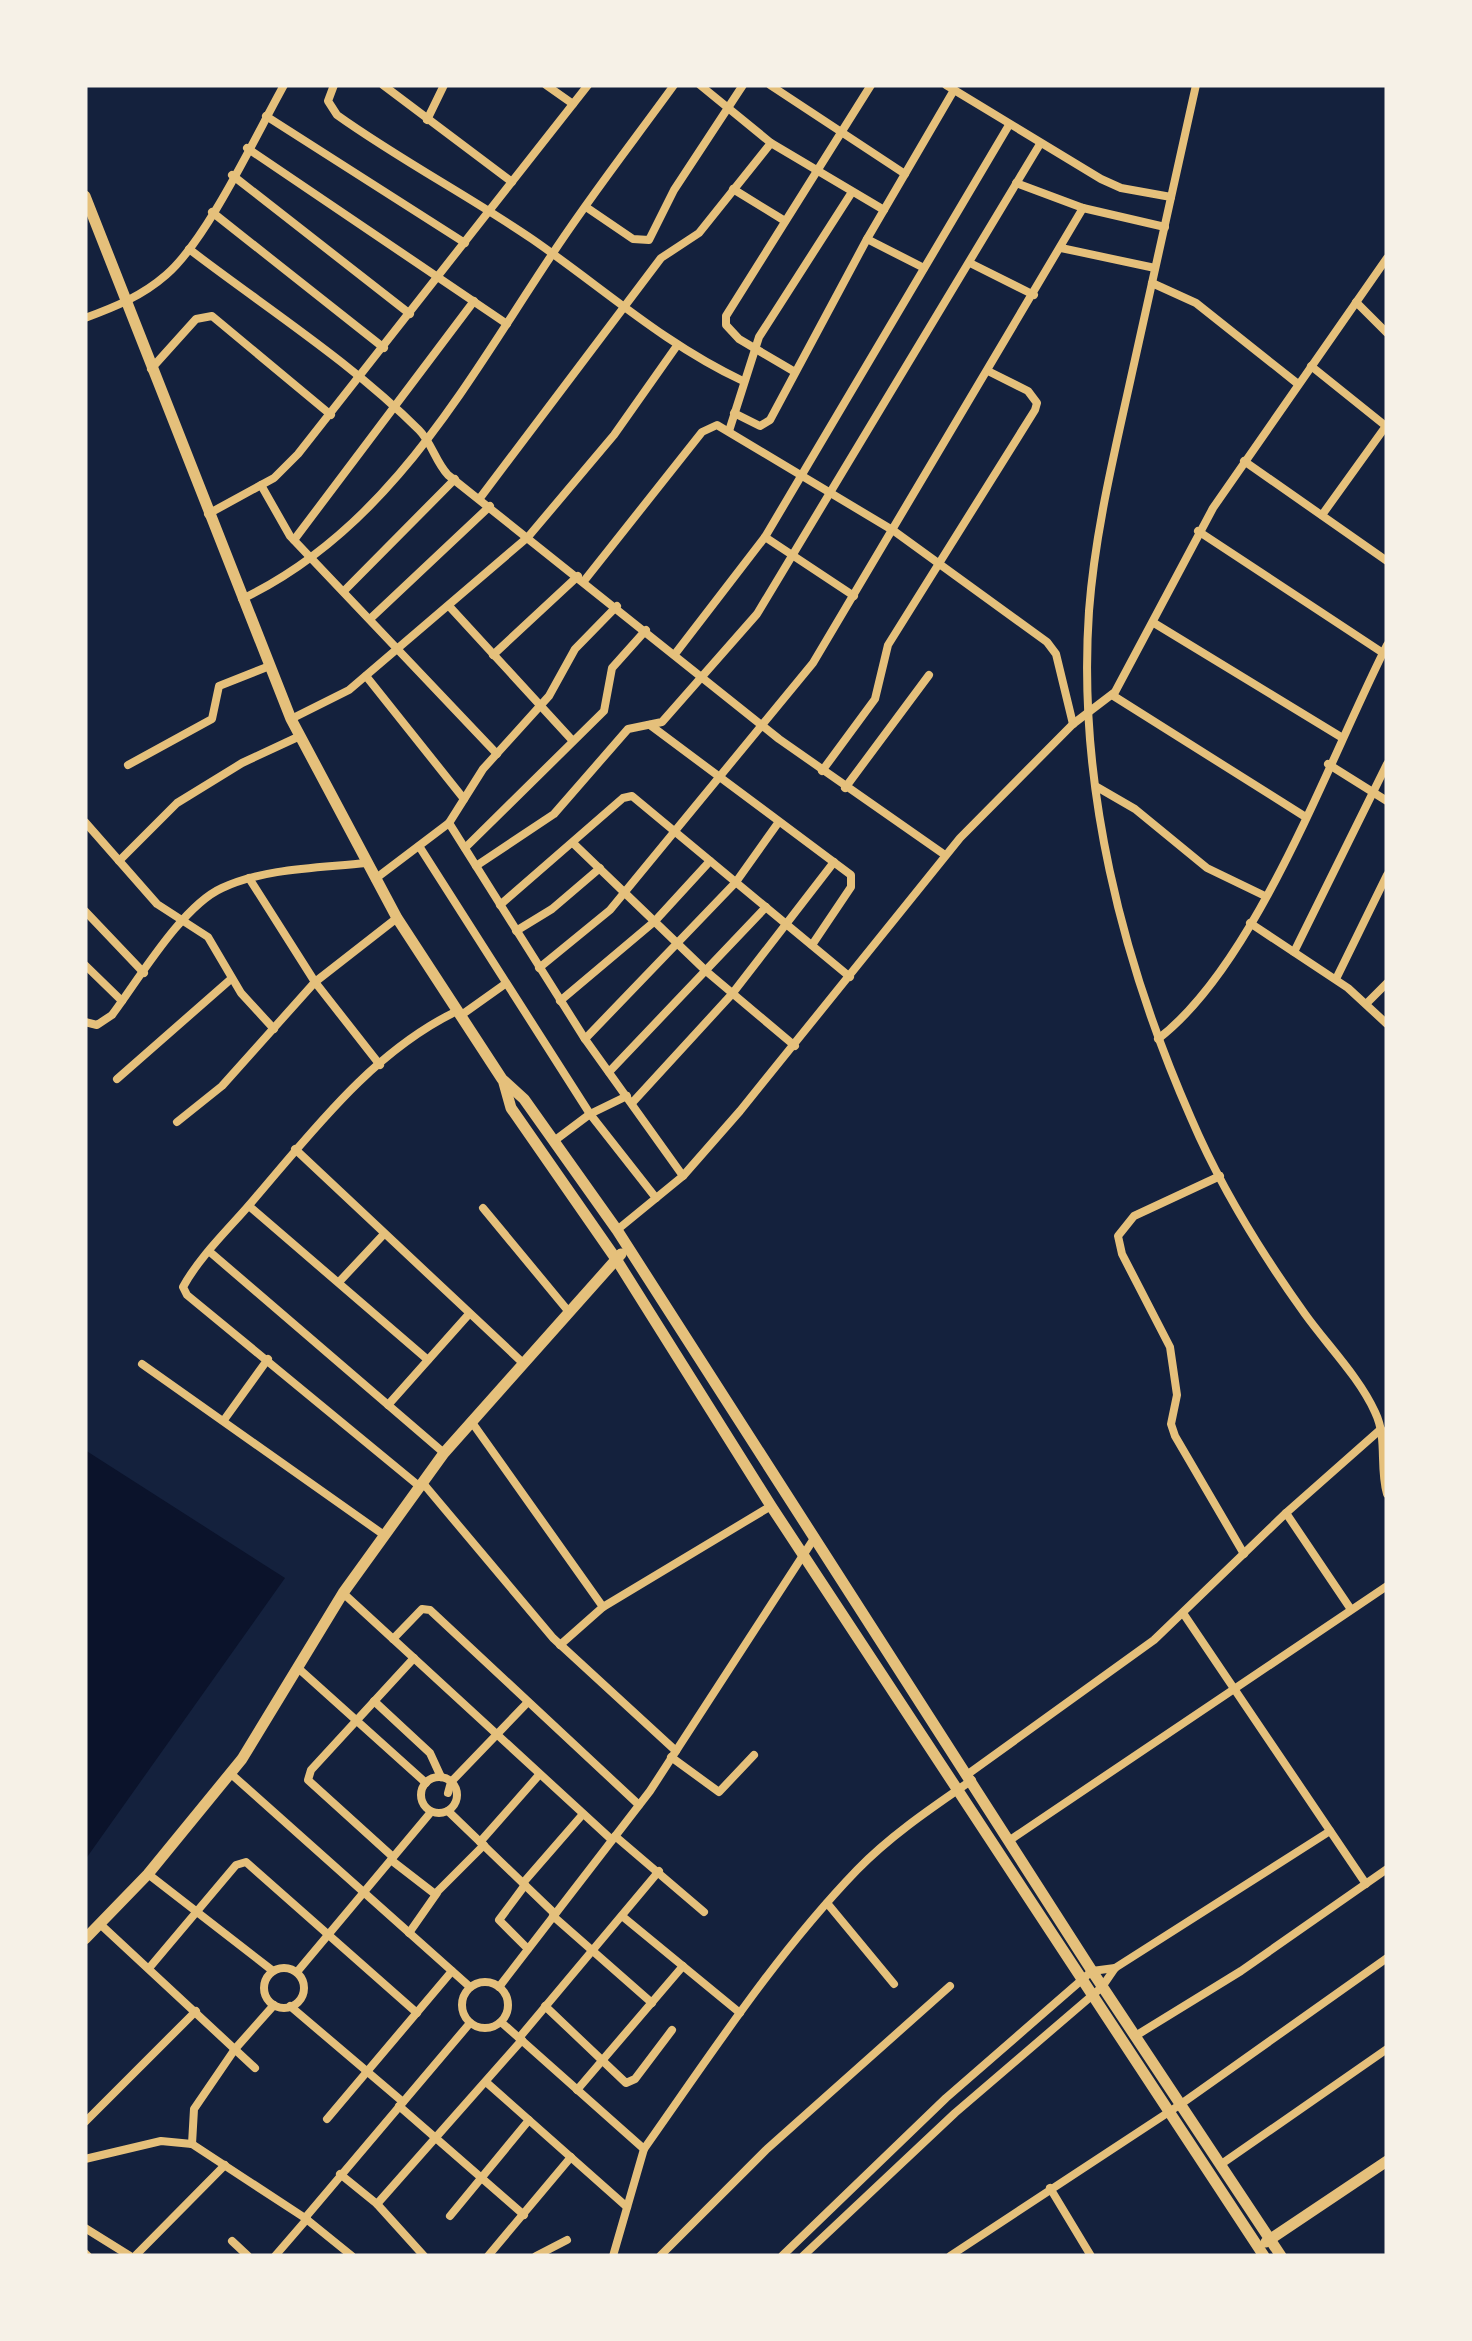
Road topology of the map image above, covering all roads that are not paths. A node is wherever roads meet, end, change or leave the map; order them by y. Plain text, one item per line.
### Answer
1 (284, 85) edge
2 (334, 85) edge
3 (383, 85) edge
4 (444, 85) edge
5 (546, 85) edge
6 (588, 85) edge
7 (674, 85) edge
8 (700, 85) edge
9 (743, 85) edge
10 (770, 85) edge
11 (871, 85) edge
12 (1196, 85) edge
13 (950, 87) edge
14 (573, 104) junction
15 (729, 108) junction
16 (266, 116) junction
17 (427, 120) junction
18 (1009, 125) junction
19 (840, 134) junction
20 (771, 144) junction
21 (1040, 144) junction
22 (247, 148) junction
23 (816, 170) junction
24 (905, 174) junction
25 (232, 175) junction
26 (512, 182) junction
27 (1016, 184) junction
28 (733, 189) junction
29 (852, 192) junction
30 (85, 196) edge
31 (1171, 197) junction
32 (586, 207) junction
33 (1084, 208) junction
34 (490, 210) junction
35 (884, 210) junction
36 (212, 212) junction
37 (785, 221) junction
38 (1164, 227) junction
39 (867, 239) junction
40 (465, 243) junction
41 (1061, 248) junction
42 (189, 249) junction
43 (552, 254) junction
44 (1387, 258) edge
45 (970, 263) junction
46 (924, 268) junction
47 (1155, 268) junction
48 (439, 277) junction
49 (1152, 282) junction
50 (1034, 295) junction
51 (474, 301) junction
52 (1356, 302) junction
53 (125, 303) junction
54 (625, 309) junction
55 (410, 314) junction
56 (85, 318) edge
57 (507, 324) junction
58 (1387, 333) edge
59 (676, 347) junction
60 (384, 348) junction
61 (754, 348) junction
62 (1311, 366) junction
63 (151, 369) junction
64 (796, 372) junction
65 (990, 372) junction
66 (360, 379) junction
67 (743, 381) junction
68 (1298, 384) junction
69 (395, 409) junction
70 (734, 413) junction
71 (331, 415) junction
72 (1386, 427) edge
73 (729, 431) junction
74 (427, 439) junction
75 (1244, 461) junction
76 (802, 474) junction
77 (455, 479) junction
78 (261, 485) junction
79 (833, 492) junction
80 (480, 498) junction
81 (490, 506) junction
82 (208, 514) junction
83 (1322, 516) junction
84 (894, 531) junction
85 (1198, 532) junction
86 (528, 537) junction
87 (765, 538) junction
88 (294, 540) junction
89 (793, 556) junction
90 (314, 558) junction
91 (1387, 561) edge
92 (940, 562) junction
93 (581, 578) junction
94 (344, 591) junction
95 (854, 596) junction
96 (242, 599) junction
97 (449, 606) junction
98 (617, 606) junction
99 (370, 620) junction
100 (1154, 623) junction
101 (646, 630) junction
102 (1385, 649) edge
103 (399, 650) junction
104 (675, 654) junction
105 (493, 655) junction
106 (268, 668) junction
107 (929, 675) dead end
108 (366, 676) junction
109 (703, 676) junction
110 (1112, 695) junction
111 (540, 708) junction
112 (1088, 714) junction
113 (291, 719) junction
114 (1072, 724) junction
115 (650, 725) junction
116 (760, 725) junction
117 (300, 736) junction
118 (1342, 737) junction
119 (572, 740) junction
120 (497, 754) junction
121 (1328, 764) junction
122 (1387, 764) edge
123 (128, 765) dead end
124 (822, 771) junction
125 (719, 779) junction
126 (1097, 787) junction
127 (845, 788) junction
128 (1373, 793) junction
129 (464, 799) junction
130 (1387, 801) edge
131 (1304, 816) junction
132 (85, 822) edge
133 (449, 823) junction
134 (778, 823) junction
135 (675, 832) junction
136 (574, 844) junction
137 (419, 846) junction
138 (464, 848) junction
139 (944, 855) junction
140 (119, 861) junction
141 (710, 861) junction
142 (834, 862) junction
143 (366, 863) junction
144 (476, 866) junction
145 (600, 868) junction
146 (1387, 875) edge
147 (249, 878) junction
148 (374, 879) junction
149 (736, 882) junction
150 (625, 892) junction
151 (1265, 896) junction
152 (500, 905) junction
153 (766, 907) junction
154 (85, 911) edge
155 (397, 918) junction
156 (184, 921) junction
157 (654, 921) junction
158 (1250, 923) junction
159 (788, 926) junction
160 (516, 931) junction
161 (678, 945) junction
162 (812, 945) junction
163 (1294, 952) junction
164 (85, 965) edge
165 (539, 968) junction
166 (706, 971) junction
167 (144, 973) junction
168 (850, 977) junction
169 (231, 979) junction
170 (1336, 979) junction
171 (314, 982) junction
172 (1387, 983) edge
173 (505, 984) junction
174 (732, 994) junction
175 (122, 1001) junction
176 (560, 1001) junction
177 (1367, 1004) junction
178 (458, 1013) junction
179 (85, 1022) edge
180 (1387, 1024) edge
181 (274, 1029) junction
182 (1158, 1039) junction
183 (585, 1040) junction
184 (795, 1046) junction
185 (380, 1066) junction
186 (609, 1072) junction
187 (117, 1079) dead end
188 (502, 1079) junction
189 (629, 1100) junction
190 (590, 1114) junction
191 (177, 1122) dead end
192 (554, 1141) junction
193 (295, 1149) junction
194 (682, 1176) junction
195 (1220, 1176) junction
196 (656, 1198) junction
197 (249, 1206) junction
198 (483, 1208) dead end
199 (617, 1230) junction
200 (384, 1234) junction
201 (627, 1247) junction
202 (210, 1252) junction
203 (616, 1259) junction
204 (339, 1282) junction
205 (569, 1312) junction
206 (469, 1314) junction
207 (268, 1359) junction
208 (428, 1360) junction
209 (142, 1364) dead end
210 (524, 1364) junction
211 (388, 1405) junction
212 (224, 1420) junction
213 (471, 1420) junction
214 (1381, 1428) junction
215 (1386, 1440) edge
216 (444, 1452) junction
217 (421, 1484) junction
218 (1387, 1494) edge
219 (770, 1506) junction
220 (1286, 1513) junction
221 (384, 1535) junction
222 (815, 1537) junction
223 (803, 1554) junction
224 (1244, 1554) junction
225 (1387, 1586) edge
226 (343, 1593) junction
227 (603, 1607) junction
228 (1350, 1608) junction
229 (1183, 1613) junction
230 (393, 1639) junction
231 (560, 1645) junction
232 (414, 1658) junction
233 (298, 1668) junction
234 (1236, 1686) junction
235 (374, 1701) junction
236 (526, 1702) junction
237 (355, 1721) junction
238 (494, 1735) junction
239 (673, 1754) junction
240 (754, 1755) dead end
241 (230, 1774) junction
242 (539, 1775) junction
243 (970, 1777) junction
244 (441, 1778) junction
245 (451, 1782) junction
246 (426, 1783) junction
247 (958, 1790) junction
248 (448, 1793) dead end
249 (639, 1805) junction
250 (445, 1807) junction
251 (434, 1813) junction
252 (583, 1814) junction
253 (1330, 1831) junction
254 (614, 1838) junction
255 (1010, 1840) junction
256 (482, 1843) junction
257 (392, 1858) junction
258 (1387, 1869) edge
259 (659, 1870) junction
260 (148, 1874) junction
261 (524, 1884) junction
262 (1366, 1884) junction
263 (364, 1892) junction
264 (437, 1893) junction
265 (828, 1903) junction
266 (197, 1912) junction
267 (704, 1912) dead end
268 (554, 1915) junction
269 (622, 1916) junction
270 (100, 1924) junction
271 (330, 1933) junction
272 (409, 1933) junction
273 (85, 1940) edge
274 (528, 1949) junction
275 (592, 1951) junction
276 (1387, 1958) edge
277 (682, 1966) junction
278 (150, 1967) junction
279 (1115, 1968) junction
280 (452, 1971) junction
281 (273, 1972) junction
282 (297, 1972) junction
283 (1092, 1972) junction
284 (1080, 1981) junction
285 (894, 1984) dead end
286 (500, 1986) junction
287 (950, 1986) dead end
288 (470, 1987) junction
289 (1102, 1987) junction
290 (1092, 1996) junction
291 (652, 2004) junction
292 (274, 2005) junction
293 (290, 2006) junction
294 (545, 2006) junction
295 (196, 2011) junction
296 (740, 2012) junction
297 (417, 2013) junction
298 (501, 2022) junction
299 (470, 2023) junction
300 (672, 2030) dead end
301 (1137, 2035) junction
302 (520, 2039) junction
303 (235, 2048) junction
304 (1387, 2049) edge
305 (601, 2062) junction
306 (255, 2068) dead end
307 (368, 2073) junction
308 (486, 2082) junction
309 (578, 2090) junction
310 (401, 2104) junction
311 (1175, 2107) junction
312 (327, 2119) dead end
313 (529, 2120) junction
314 (85, 2122) edge
315 (439, 2138) junction
316 (192, 2144) junction
317 (644, 2150) junction
318 (571, 2157) junction
319 (85, 2159) edge
320 (1387, 2161) edge
321 (225, 2165) junction
322 (1220, 2165) junction
323 (340, 2174) junction
324 (482, 2177) junction
325 (1050, 2188) junction
326 (377, 2204) junction
327 (627, 2207) junction
328 (524, 2214) junction
329 (450, 2216) dead end
330 (306, 2219) junction
331 (85, 2228) edge
332 (1270, 2239) junction
333 (566, 2240) dead end
334 (232, 2241) dead end
335 (1261, 2252) edge
336 (133, 2256) edge
337 (248, 2256) edge
338 (275, 2256) edge
339 (352, 2256) edge
340 (424, 2256) edge
341 (488, 2256) edge
342 (536, 2256) edge
343 (612, 2256) edge
344 (660, 2256) edge
345 (782, 2256) edge
346 (803, 2256) edge
347 (950, 2256) edge
348 (1091, 2256) edge
349 (1246, 2256) edge
350 (1281, 2256) edge

1 - 16 street
2 - 34 street
3 - 17 street
4 - 17 street
5 - 14 street
6 - 14 street
7 - 32 street
8 - 15 street
9 - 15 street
10 - 19 street
11 - 19 street
12 - 31 street
13 - 18 street
13 - 24 street
14 - 26 street
15 - 20 street
15 - 32 street
16 - 22 street
16 - 40 street
17 - 26 street
18 - 21 street
18 - 46 street
19 - 23 street
19 - 24 street
20 - 23 street
20 - 28 street
21 - 27 street
21 - 31 street
22 - 25 street
22 - 48 street
23 - 29 street
23 - 37 street
24 - 35 street
25 - 36 street
25 - 55 street
26 - 34 street
27 - 33 street
27 - 45 street
28 - 37 street
28 - 54 street
29 - 35 street
29 - 61 street
30 - 53 highway
31 - 38 street
32 - 43 street
33 - 38 street
33 - 41 street
34 - 40 street
34 - 43 street
35 - 39 street
36 - 42 street
36 - 60 street
37 - 61 street
38 - 47 street
39 - 46 street
39 - 64 street
40 - 48 street
41 - 47 street
41 - 50 street
42 - 53 street
42 - 66 street
43 - 54 street
43 - 57 street
44 - 52 street
45 - 50 street
45 - 79 street
46 - 76 street
47 - 49 street
48 - 51 street
48 - 55 street
49 - 68 street
49 - 112 street
50 - 65 street
51 - 57 street
51 - 69 street
52 - 58 street
52 - 62 street
53 - 56 street
53 - 63 highway
54 - 59 street
54 - 80 street
55 - 60 street
57 - 74 street
59 - 67 street
59 - 86 street
60 - 66 street
61 - 64 street
61 - 67 street
62 - 68 street
62 - 72 street
63 - 71 street
63 - 82 highway
64 - 70 street
65 - 84 street
65 - 92 street
66 - 69 street
66 - 71 street
67 - 70 street
68 - 75 street
69 - 74 street
69 - 88 street
70 - 73 street
71 - 78 street
72 - 83 street
73 - 76 street
73 - 93 street
74 - 77 street
74 - 90 street
75 - 83 street
75 - 85 street
76 - 79 street
76 - 87 street
77 - 80 street
77 - 94 street
78 - 82 street
78 - 88 street
79 - 84 street
79 - 89 street
80 - 81 street
81 - 86 street
81 - 99 street
82 - 96 highway
83 - 91 street
84 - 92 street
84 - 95 street
85 - 100 street
85 - 102 street
86 - 93 street
86 - 97 street
87 - 89 street
87 - 104 street
88 - 90 street
89 - 95 street
89 - 109 street
90 - 94 street
90 - 96 street
92 - 114 street
92 - 124 street
93 - 98 street
93 - 105 street
94 - 99 street
95 - 116 street
96 - 106 highway
97 - 103 street
97 - 105 street
98 - 101 street
98 - 111 street
99 - 103 street
100 - 110 street
100 - 118 street
101 - 104 street
101 - 119 street
102 - 118 street
103 - 108 street
103 - 120 street
104 - 109 street
105 - 111 street
106 - 113 highway
106 - 123 street
107 - 127 street
108 - 113 street
108 - 129 street
109 - 115 street
109 - 116 street
110 - 112 street
110 - 131 street
111 - 119 street
111 - 120 street
112 - 114 street
112 - 126 street
113 - 117 highway
114 - 139 street
115 - 125 street
115 - 144 street
116 - 124 street
116 - 125 street
117 - 140 street
117 - 143 highway
118 - 121 street
119 - 138 street
120 - 129 street
121 - 128 street
121 - 131 street
122 - 128 street
124 - 127 street
125 - 134 street
125 - 135 street
126 - 151 street
126 - 182 street
127 - 139 street
128 - 130 street
128 - 163 street
129 - 133 street
131 - 151 street
132 - 140 street
133 - 137 street
133 - 138 street
134 - 142 street
134 - 149 street
135 - 136 street
135 - 141 street
135 - 150 street
136 - 145 street
136 - 152 street
137 - 148 street
137 - 173 street
138 - 144 street
139 - 168 street
140 - 156 street
141 - 149 street
141 - 157 street
142 - 159 street
142 - 162 street
143 - 147 street
143 - 148 highway
144 - 152 street
145 - 150 street
145 - 160 street
146 - 170 street
147 - 156 street
147 - 171 street
148 - 155 highway
149 - 153 street
149 - 161 street
150 - 157 street
150 - 165 street
151 - 158 street
152 - 160 street
153 - 159 street
153 - 166 street
154 - 167 street
155 - 171 street
155 - 178 highway
156 - 167 street
156 - 169 street
157 - 161 street
157 - 176 street
158 - 163 street
158 - 182 street
159 - 162 street
159 - 174 street
160 - 165 street
161 - 166 street
161 - 183 street
162 - 168 street
163 - 170 street
164 - 175 street
165 - 176 street
166 - 174 street
166 - 186 street
167 - 175 street
168 - 184 street
169 - 181 street
169 - 187 street
170 - 177 street
171 - 181 street
171 - 185 street
172 - 177 street
173 - 178 street
173 - 190 street
174 - 184 street
174 - 189 street
175 - 179 street
176 - 183 street
177 - 180 street
178 - 185 street
178 - 188 highway
181 - 191 street
182 - 195 street
183 - 186 street
184 - 194 street
185 - 193 street
186 - 189 street
188 - 192 highway
188 - 203 highway
189 - 190 street
189 - 194 street
190 - 192 street
190 - 196 street
192 - 199 highway
193 - 197 street
193 - 200 street
194 - 196 street
195 - 214 street
195 - 224 street
196 - 199 street
197 - 202 street
197 - 204 street
198 - 205 street
199 - 201 highway
200 - 204 street
200 - 206 street
201 - 203 highway
201 - 222 highway
202 - 207 street
202 - 211 street
203 - 205 highway
203 - 219 highway
204 - 208 street
205 - 210 highway
206 - 208 street
206 - 210 street
207 - 212 street
207 - 217 street
208 - 211 street
209 - 212 street
210 - 213 highway
211 - 216 street
212 - 221 street
213 - 216 highway
213 - 227 street
214 - 215 street
214 - 220 street
215 - 218 street
216 - 217 highway
217 - 221 highway
217 - 231 street
219 - 223 highway
219 - 227 street
220 - 224 street
220 - 228 street
221 - 226 highway
222 - 223 street
222 - 243 highway
223 - 239 street
223 - 247 highway
224 - 229 street
225 - 228 street
226 - 230 street
226 - 233 highway
227 - 231 street
228 - 234 street
229 - 234 street
229 - 243 street
230 - 232 street
230 - 236 street
231 - 239 street
232 - 235 street
232 - 238 street
233 - 237 street
233 - 241 highway
234 - 253 street
234 - 255 street
235 - 237 street
235 - 244 street
236 - 238 street
236 - 249 street
237 - 246 street
237 - 257 street
238 - 242 street
238 - 245 street
239 - 240 street
239 - 249 street
241 - 260 highway
241 - 263 street
242 - 252 street
242 - 256 street
243 - 247 street
243 - 255 highway
244 - 245 street
244 - 246 street
245 - 248 street
245 - 250 street
246 - 251 street
247 - 265 street
247 - 284 highway
249 - 254 street
250 - 251 street
250 - 256 street
251 - 257 street
252 - 254 street
252 - 261 street
253 - 262 street
253 - 279 street
254 - 259 street
254 - 268 street
255 - 283 highway
256 - 261 street
256 - 264 street
257 - 263 street
257 - 264 street
258 - 262 street
259 - 267 street
259 - 269 street
260 - 266 street
260 - 270 highway
261 - 268 street
261 - 274 street
262 - 301 street
263 - 271 street
263 - 272 street
264 - 272 street
265 - 285 street
265 - 296 street
266 - 271 street
266 - 278 street
266 - 281 street
268 - 274 street
268 - 275 street
269 - 275 street
269 - 277 street
270 - 273 highway
270 - 278 street
271 - 282 street
271 - 297 street
272 - 280 street
274 - 286 street
275 - 291 street
275 - 294 street
276 - 311 street
277 - 291 street
277 - 296 street
278 - 295 street
279 - 283 street
279 - 289 street
280 - 288 street
280 - 297 street
281 - 282 street
281 - 292 street
282 - 293 street
283 - 284 street
283 - 289 highway
284 - 290 highway
284 - 345 street
286 - 288 street
286 - 298 street
287 - 344 street
288 - 299 street
289 - 290 street
289 - 301 highway
290 - 311 highway
290 - 346 street
291 - 305 street
292 - 293 street
292 - 303 street
293 - 307 street
294 - 302 street
294 - 305 street
295 - 303 street
295 - 314 street
296 - 317 street
297 - 307 street
298 - 299 street
298 - 302 street
299 - 310 street
300 - 305 street
301 - 311 highway
302 - 308 street
302 - 309 street
303 - 306 street
303 - 316 street
304 - 322 street
305 - 309 street
307 - 310 street
307 - 312 street
308 - 313 street
308 - 315 street
309 - 317 street
310 - 315 street
310 - 323 street
311 - 322 highway
311 - 325 street
311 - 335 highway
313 - 318 street
313 - 324 street
315 - 324 street
315 - 326 street
316 - 319 street
316 - 321 street
317 - 327 street
318 - 327 street
318 - 328 street
320 - 332 highway
321 - 330 street
321 - 336 street
322 - 332 highway
323 - 326 street
323 - 330 street
324 - 328 street
324 - 329 street
325 - 347 street
325 - 348 street
326 - 340 street
327 - 343 street
328 - 341 street
330 - 338 street
330 - 339 street
331 - 336 street
332 - 335 highway
332 - 350 highway
333 - 342 street
334 - 337 street
335 - 349 street

